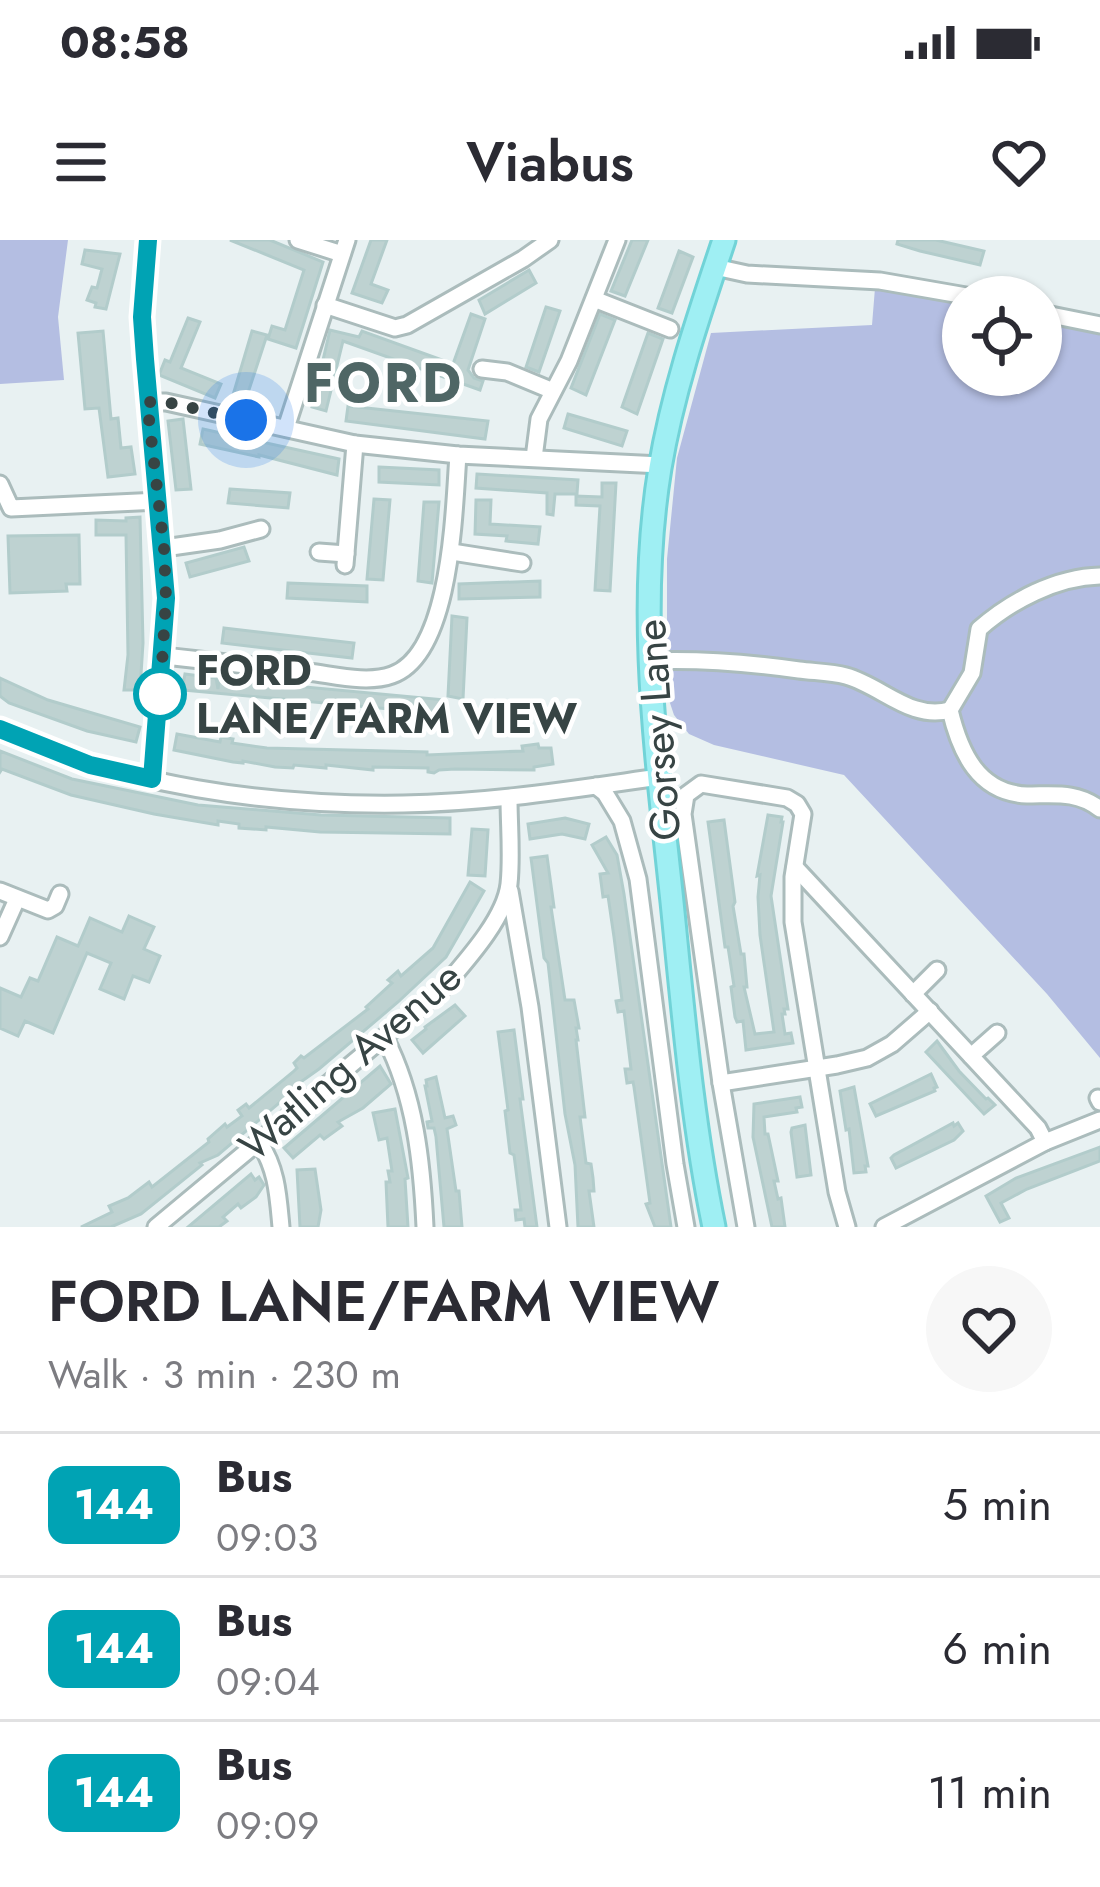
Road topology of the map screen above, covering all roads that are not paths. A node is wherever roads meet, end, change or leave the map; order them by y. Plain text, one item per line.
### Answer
1 (129, 240) edge
2 (298, 240) edge
3 (550, 240) edge
4 (616, 240) edge
5 (724, 240) edge
6 (148, 242) edge
7 (345, 247) edge
8 (715, 267) junction
9 (942, 292) edge
10 (594, 299) junction
11 (325, 305) junction
12 (1062, 317) edge
13 (1100, 325) edge
14 (670, 329) dead end
15 (482, 368) dead end
16 (553, 391) junction
17 (147, 402) junction
18 (286, 428) junction
19 (355, 444) junction
20 (458, 455) junction
21 (533, 458) junction
22 (661, 465) junction
23 (0, 484) edge
24 (158, 501) junction
25 (261, 529) dead end
26 (164, 548) junction
27 (319, 552) dead end
28 (452, 552) junction
29 (522, 563) dead end
30 (1100, 576) edge
31 (163, 656) junction
32 (650, 662) junction
33 (950, 710) junction
34 (0, 729) edge
35 (658, 777) junction
36 (152, 779) junction
37 (596, 786) junction
38 (508, 798) junction
39 (1100, 809) edge
40 (795, 867) junction
41 (509, 887) junction
42 (0, 891) edge
43 (60, 894) dead end
44 (17, 899) junction
45 (831, 905) junction
46 (794, 922) junction
47 (0, 937) edge
48 (937, 970) dead end
49 (913, 994) junction
50 (930, 1011) junction
51 (997, 1033) dead end
52 (385, 1037) junction
53 (971, 1056) junction
54 (816, 1068) junction
55 (722, 1083) junction
56 (1100, 1120) edge
57 (259, 1142) junction
58 (1045, 1142) junction
59 (156, 1227) edge
60 (281, 1227) edge
61 (425, 1227) edge
62 (558, 1227) edge
63 (686, 1227) edge
64 (714, 1227) edge
65 (746, 1227) edge
66 (847, 1227) edge
67 (884, 1227) edge

1 - 6 street
2 - 7 street
3 - 11 street
4 - 10 street
5 - 8 main road, Gorsey Lane
6 - 17 street
7 - 11 street
8 - 9 street
8 - 22 main road, Gorsey Lane
10 - 14 street
10 - 16 street
11 - 18 street
12 - 13 street
15 - 16 street
16 - 21 street
17 - 18 street
17 - 24 street
18 - 19 street
19 - 20 street
19 - 27 street
20 - 21 street
20 - 28 street
21 - 22 street
22 - 32 main road, Gorsey Lane
23 - 24 street
24 - 26 street
25 - 26 street
26 - 31 street
28 - 29 street
28 - 31 street
30 - 33 street
31 - 36 street
32 - 33 street
32 - 35 main road, Gorsey Lane
33 - 39 street
34 - 36 street
35 - 37 street
35 - 64 main road, Gorsey Lane
36 - 38 street
37 - 38 street
37 - 63 street
38 - 41 street, Watling Avenue
40 - 45 street
40 - 46 street
40 - 55 street, Gorsey Lane
41 - 52 street, Watling Avenue
41 - 62 street
42 - 44 street
43 - 44 street
44 - 47 street
45 - 46 street
45 - 49 street
46 - 54 street
48 - 49 street
49 - 50 street
50 - 53 street
50 - 54 street
51 - 53 street
52 - 57 street, Watling Avenue
52 - 61 street
53 - 58 street
54 - 55 street
54 - 66 street
55 - 65 street, Gorsey Lane
56 - 58 street
57 - 59 street, Watling Avenue
57 - 60 street
58 - 67 street

